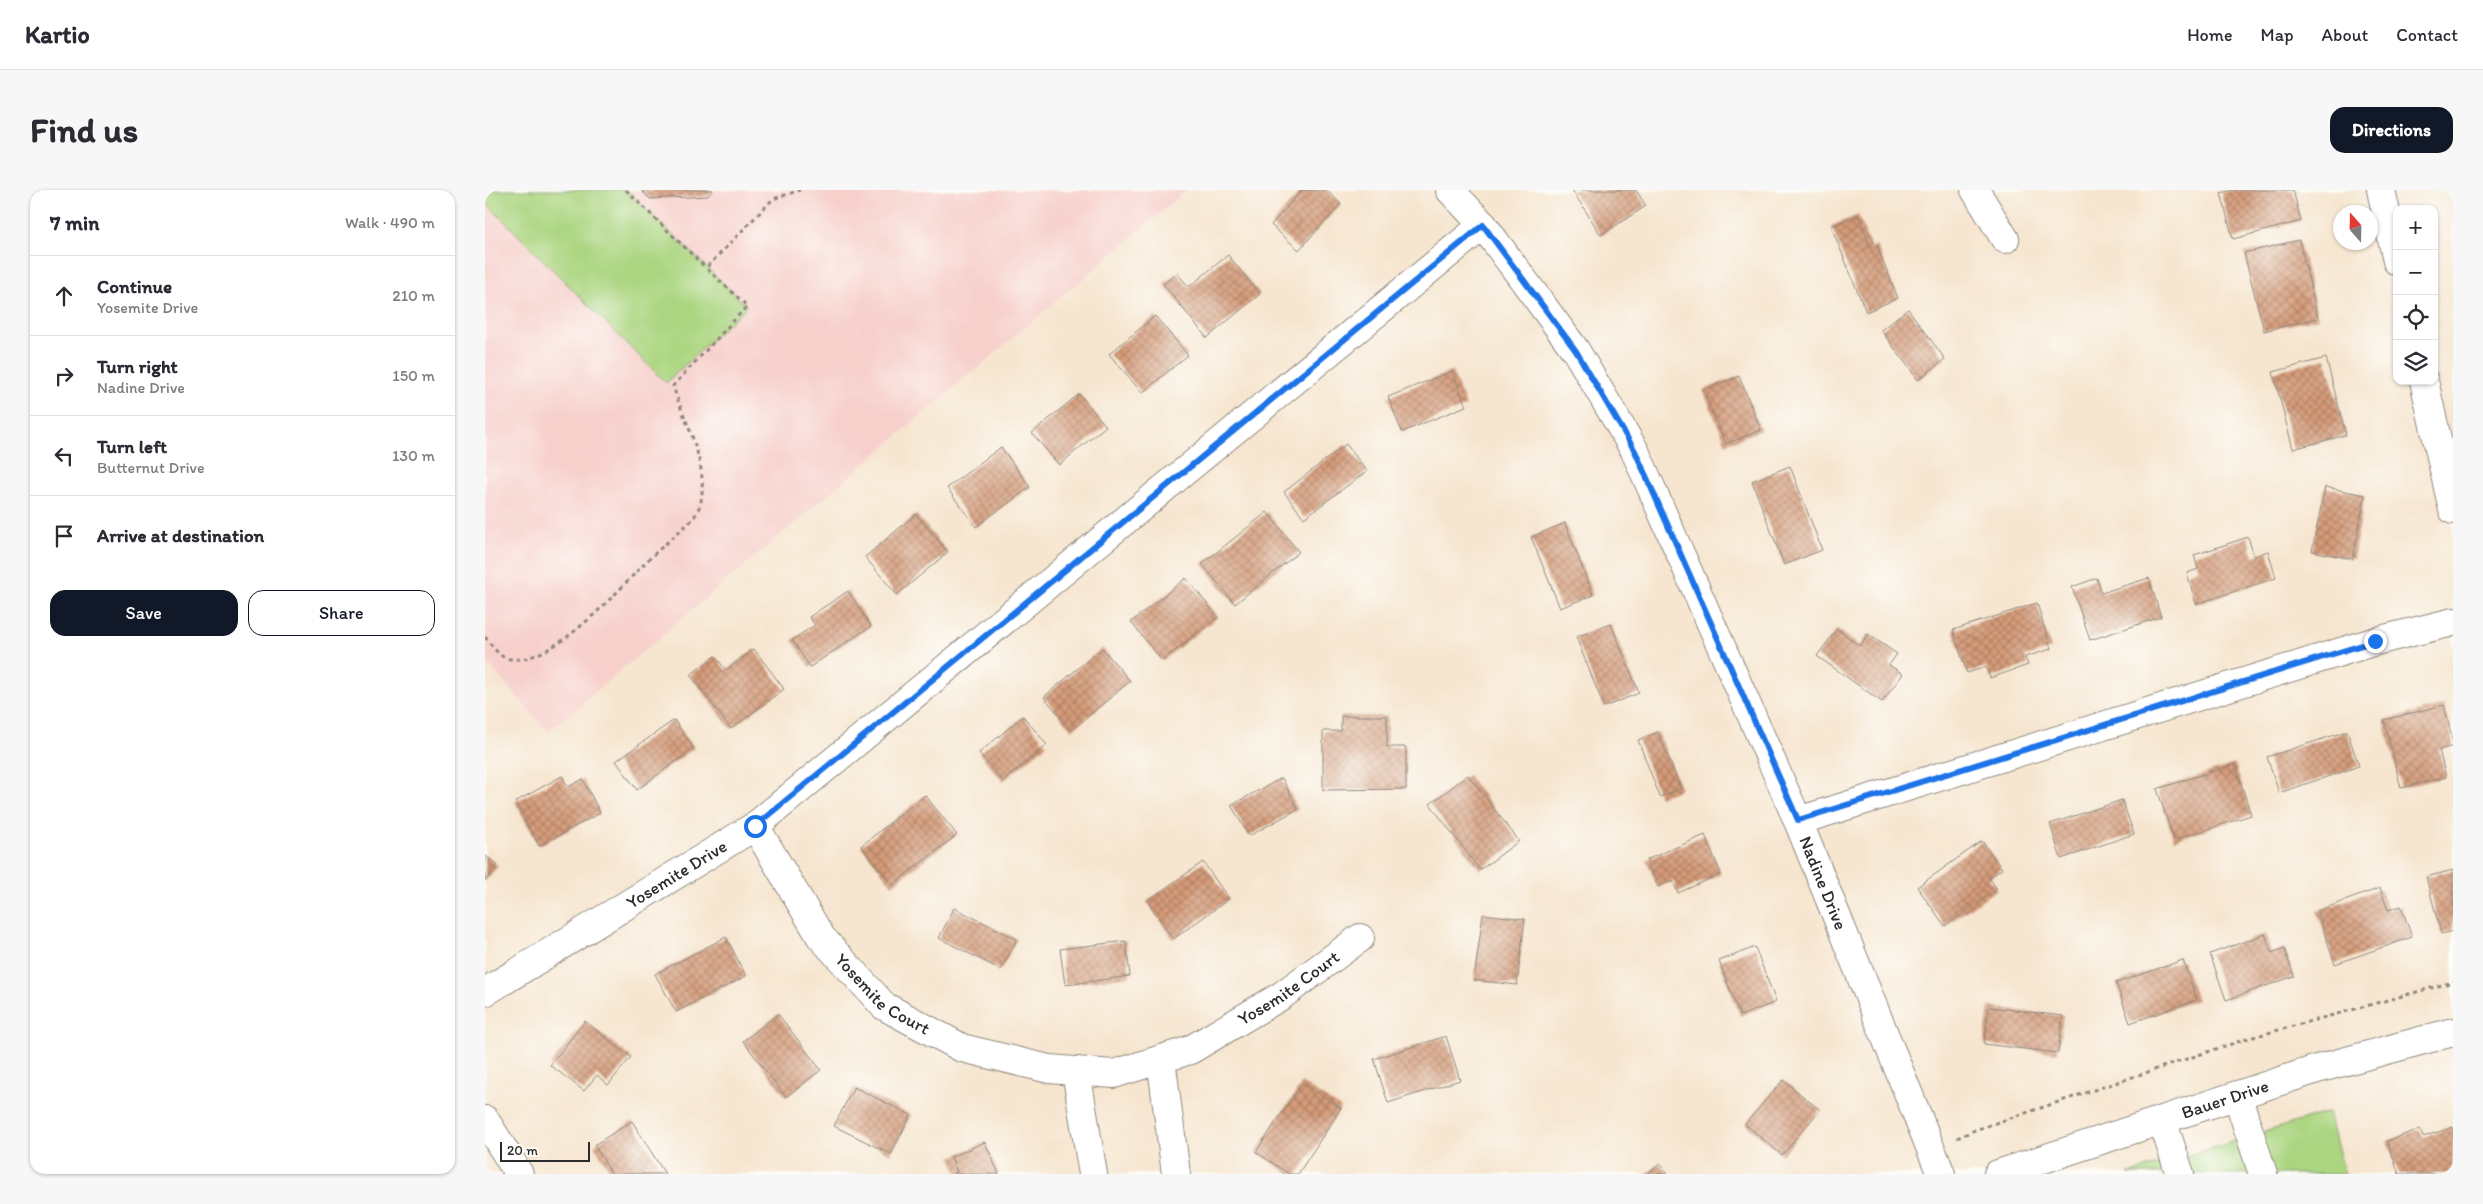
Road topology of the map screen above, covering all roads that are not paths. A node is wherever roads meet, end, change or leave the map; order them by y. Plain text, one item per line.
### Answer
1 (1450, 190) edge
2 (1975, 190) edge
3 (2381, 190) edge
4 (1483, 225) junction
5 (2005, 239) dead end
6 (2395, 250) edge
7 (2425, 385) edge
8 (2453, 510) edge
9 (2453, 622) edge
10 (1798, 820) junction
11 (755, 826) junction
12 (1360, 938) dead end
13 (485, 992) edge
14 (2453, 1032) edge
15 (1161, 1059) junction
16 (1076, 1071) junction
17 (2237, 1095) junction
18 (485, 1120) edge
19 (2162, 1120) junction
20 (1937, 1162) edge
21 (519, 1174) edge
22 (1093, 1174) edge
23 (1176, 1174) edge
24 (1998, 1174) edge
25 (2180, 1174) edge
26 (2263, 1174) edge

1 - 4 street, Nadine Drive
2 - 5 street
3 - 6 street
4 - 10 street, Nadine Drive
4 - 11 street, Yosemite Drive
7 - 8 street
9 - 10 street
10 - 20 street, Nadine Drive
11 - 13 street, Yosemite Drive
11 - 16 street, Yosemite Court
12 - 15 street, Yosemite Court
14 - 17 street, Bauer Drive
15 - 16 street, Yosemite Court
15 - 23 street
16 - 22 street
17 - 19 street, Bauer Drive
17 - 26 street
18 - 21 street
19 - 24 street, Bauer Drive
19 - 25 street

